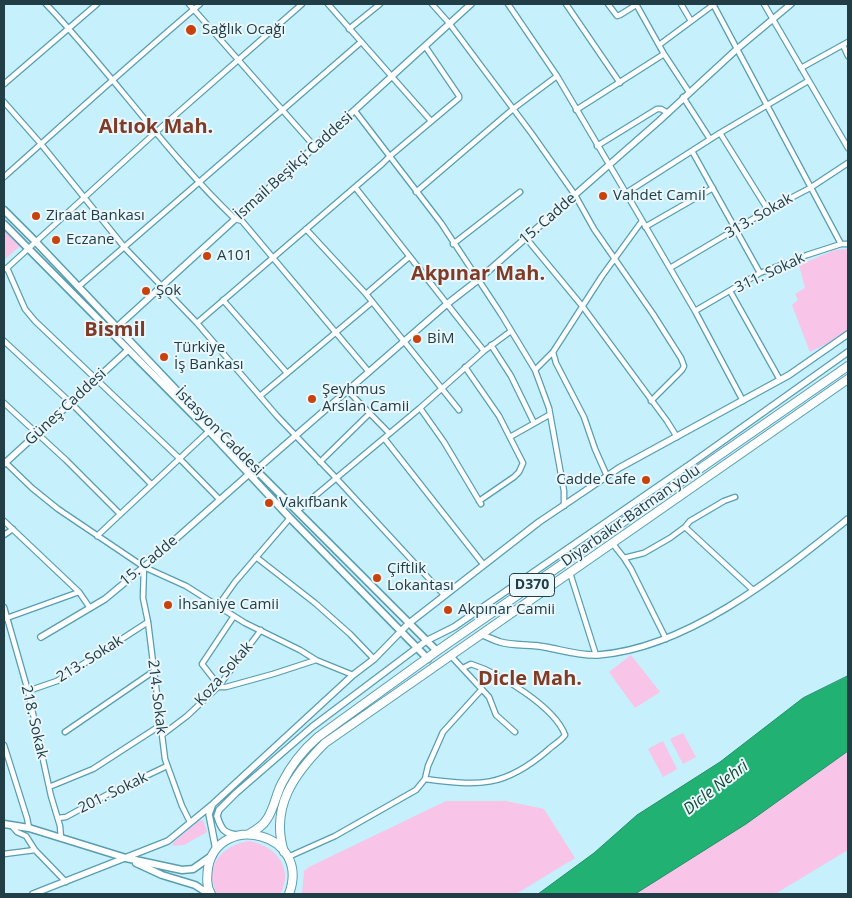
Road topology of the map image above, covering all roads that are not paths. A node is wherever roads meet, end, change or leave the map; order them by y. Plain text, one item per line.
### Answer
1 (46, 4) edge
2 (97, 4) edge
3 (189, 4) edge
4 (200, 4) edge
5 (302, 4) edge
6 (328, 4) edge
7 (380, 4) edge
8 (432, 4) edge
9 (471, 4) edge
10 (508, 4) edge
11 (566, 4) edge
12 (608, 4) edge
13 (636, 4) edge
14 (681, 4) edge
15 (713, 4) edge
16 (764, 4) edge
17 (792, 4) edge
18 (194, 9) junction
19 (773, 19) junction
20 (691, 21) junction
21 (449, 24) junction
22 (70, 29) junction
23 (349, 29) junction
24 (361, 42) junction
25 (848, 42) edge
26 (659, 44) junction
27 (843, 45) junction
28 (424, 46) junction
29 (737, 49) junction
30 (664, 54) junction
31 (848, 56) edge
32 (237, 59) junction
33 (802, 68) junction
34 (393, 75) junction
35 (556, 76) junction
36 (808, 81) junction
37 (112, 82) junction
38 (620, 83) junction
39 (4, 84) edge
40 (689, 92) junction
41 (683, 97) junction
42 (4, 102) edge
43 (766, 104) junction
44 (282, 109) junction
45 (513, 109) junction
46 (576, 110) junction
47 (355, 111) junction
48 (668, 112) junction
49 (431, 121) junction
50 (156, 132) junction
51 (720, 133) junction
52 (710, 139) junction
53 (41, 144) junction
54 (598, 146) junction
55 (314, 147) junction
56 (848, 148) edge
57 (692, 151) junction
58 (390, 156) junction
59 (848, 164) edge
60 (609, 165) junction
61 (4, 177) edge
62 (198, 182) junction
63 (355, 187) junction
64 (713, 188) junction
65 (810, 188) junction
66 (416, 192) junction
67 (520, 192) dead end
68 (626, 193) junction
69 (575, 195) junction
70 (84, 198) junction
71 (4, 210) edge
72 (768, 210) junction
73 (235, 219) junction
74 (642, 222) junction
75 (4, 224) edge
76 (645, 227) junction
77 (306, 229) junction
78 (735, 230) junction
79 (526, 238) junction
80 (35, 241) junction
81 (453, 244) junction
82 (841, 244) junction
83 (848, 244) edge
84 (28, 248) junction
85 (125, 248) junction
86 (409, 257) junction
87 (273, 258) junction
88 (615, 258) junction
89 (670, 268) junction
90 (6, 269) edge
91 (760, 273) junction
92 (478, 280) junction
93 (78, 286) junction
94 (162, 286) junction
95 (730, 291) junction
96 (366, 294) junction
97 (223, 300) junction
98 (372, 302) junction
99 (447, 304) junction
100 (583, 307) junction
101 (695, 311) junction
102 (197, 323) junction
103 (117, 327) junction
104 (336, 331) junction
105 (511, 331) junction
106 (848, 334) edge
107 (4, 340) edge
108 (404, 341) junction
109 (491, 345) junction
110 (128, 350) junction
111 (484, 351) junction
112 (552, 352) junction
113 (848, 352) edge
114 (848, 366) edge
115 (465, 367) junction
116 (535, 370) junction
117 (369, 372) junction
118 (287, 373) junction
119 (96, 379) junction
120 (848, 379) edge
121 (780, 380) junction
122 (442, 388) junction
123 (348, 390) junction
124 (260, 396) junction
125 (651, 400) junction
126 (743, 401) junction
127 (4, 403) edge
128 (71, 403) junction
129 (420, 408) junction
130 (460, 410) dead end
131 (370, 413) junction
132 (549, 415) junction
133 (534, 423) junction
134 (208, 431) junction
135 (36, 433) junction
136 (390, 433) junction
137 (296, 436) junction
138 (510, 437) junction
139 (677, 437) junction
140 (384, 438) junction
141 (179, 458) junction
142 (4, 462) edge
143 (320, 462) junction
144 (256, 470) junction
145 (249, 474) junction
146 (607, 476) junction
147 (336, 478) junction
148 (151, 484) junction
149 (735, 497) dead end
150 (220, 500) junction
151 (564, 506) junction
152 (297, 512) junction
153 (120, 514) junction
154 (290, 518) junction
155 (848, 519) edge
156 (4, 522) edge
157 (685, 527) junction
158 (12, 529) junction
159 (4, 535) edge
160 (97, 536) junction
161 (613, 544) junction
162 (256, 557) junction
163 (624, 558) junction
164 (483, 564) junction
165 (144, 567) junction
166 (570, 573) junction
167 (752, 590) junction
168 (79, 592) junction
169 (444, 595) junction
170 (218, 606) junction
171 (4, 607) edge
172 (90, 608) junction
173 (234, 616) junction
174 (5, 618) edge
175 (148, 622) junction
176 (408, 624) junction
177 (261, 630) junction
178 (401, 630) junction
179 (482, 634) junction
180 (41, 637) dead end
181 (666, 639) junction
182 (426, 641) junction
183 (417, 648) junction
184 (437, 651) junction
185 (596, 655) junction
186 (451, 656) junction
187 (374, 659) junction
188 (428, 659) junction
189 (316, 660) junction
190 (463, 668) junction
191 (154, 672) junction
192 (354, 676) junction
193 (218, 687) junction
194 (482, 689) junction
195 (28, 691) junction
196 (161, 725) junction
197 (65, 732) dead end
198 (515, 732) dead end
199 (162, 735) junction
200 (4, 745) edge
201 (167, 766) junction
202 (425, 779) junction
203 (50, 787) junction
204 (213, 804) junction
205 (58, 818) junction
206 (190, 822) junction
207 (7, 824) edge
208 (29, 828) junction
209 (249, 834) junction
210 (240, 835) junction
211 (60, 838) junction
212 (35, 850) junction
213 (215, 853) junction
214 (4, 854) edge
215 (286, 855) junction
216 (126, 858) junction
217 (66, 882) junction
218 (33, 894) edge
219 (210, 894) edge
220 (289, 894) edge

1 - 22 street
2 - 22 street
3 - 18 street
4 - 18 street
5 - 32 street
6 - 23 street
7 - 23 street
8 - 21 street
9 - 21 street, İsmail Beşikçi Caddesi
10 - 35 street
11 - 38 street
12 - 13 street
13 - 26 street
14 - 20 street
15 - 20 street
15 - 29 street
16 - 19 street
17 - 19 street, 15. Cadde
18 - 32 street
18 - 37 street
19 - 29 street, 15. Cadde
19 - 33 street
20 - 26 street
21 - 28 street, İsmail Beşikçi Caddesi
21 - 45 street
22 - 37 street
22 - 39 street
23 - 24 street
24 - 34 street
24 - 44 street
25 - 27 street
26 - 30 street
27 - 31 street
27 - 33 street
28 - 34 street, İsmail Beşikçi Caddesi
28 - 49 street
29 - 40 street, 15. Cadde
29 - 43 street
30 - 38 street
30 - 40 street
32 - 44 street
32 - 50 street
33 - 36 street
34 - 47 street, İsmail Beşikçi Caddesi
34 - 49 street
35 - 45 street
35 - 46 street
36 - 43 street
36 - 56 street
37 - 50 street
37 - 53 street
38 - 46 street
40 - 41 street, 15. Cadde
41 - 48 street, 15. Cadde
41 - 52 street
42 - 53 street
43 - 51 street
43 - 65 street
44 - 55 street
44 - 62 street
45 - 66 street
45 - 69 street
46 - 54 street
47 - 55 street, İsmail Beşikçi Caddesi
47 - 58 street
48 - 54 street
48 - 60 street, 15. Cadde
49 - 58 street
50 - 62 street
50 - 70 street
51 - 52 street
51 - 72 street
52 - 57 street
53 - 61 street
53 - 70 street
54 - 60 street
55 - 73 street, İsmail Beşikçi Caddesi
57 - 64 street
57 - 68 street
58 - 63 street
58 - 66 street
59 - 65 street, 313. Sokak
60 - 68 street
60 - 69 street, 15. Cadde
62 - 73 street
62 - 85 street
63 - 77 street
63 - 86 street
64 - 76 street
64 - 78 street
65 - 72 street, 313. Sokak
65 - 82 street
66 - 81 street
67 - 81 street
68 - 74 street
69 - 79 street, 15. Cadde
69 - 88 street
70 - 80 street
70 - 85 street
71 - 80 main road, İstasyon Caddesi
72 - 78 street, 313. Sokak
73 - 87 street
73 - 94 street, İsmail Beşikçi Caddesi
74 - 76 street
74 - 88 street
75 - 84 main road, İstasyon Caddesi
76 - 89 street
77 - 87 street
77 - 96 street
78 - 89 street, 313. Sokak
78 - 91 street
79 - 92 street, 15. Cadde
79 - 100 street
80 - 84 street
80 - 93 main road, İstasyon Caddesi
81 - 92 street
82 - 83 street, 311. Sokak
82 - 91 street, 311. Sokak
84 - 90 street
84 - 110 main road, İstasyon Caddesi
85 - 93 street
85 - 94 street
86 - 96 street
86 - 99 street
87 - 97 street
87 - 104 street
88 - 100 street
88 - 125 street
89 - 101 street
90 - 119 street
91 - 95 street, 311. Sokak
92 - 99 street, 15. Cadde
92 - 105 street
93 - 103 main road, İstasyon Caddesi
94 - 102 street
94 - 103 street, İsmail Beşikçi Caddesi
95 - 101 street, 311. Sokak
95 - 121 street
96 - 98 street
97 - 102 street
97 - 118 street
98 - 104 street
98 - 108 street
99 - 108 street, 15. Cadde
99 - 111 street
100 - 112 street
100 - 125 street
101 - 126 street
102 - 124 street
103 - 144 main road, İstasyon Caddesi
104 - 117 street
104 - 118 street
105 - 109 street
105 - 116 street
106 - 121 street
107 - 128 street
108 - 117 street, 15. Cadde
108 - 122 street
109 - 111 street
109 - 133 street
110 - 119 street, Güneş Caddesi
110 - 134 main road, İstasyon Caddesi
111 - 115 street
112 - 116 street
112 - 146 street
113 - 182 street
114 - 184 highway, Diyarbakır-Batman yolu / D370
115 - 122 street
115 - 138 street
116 - 132 street
117 - 123 street, 15. Cadde
118 - 124 street
119 - 128 street, Güneş Caddesi
119 - 141 street
120 - 161 highway, Diyarbakır-Batman yolu / D370
121 - 126 street
122 - 129 street
122 - 130 street
123 - 131 street
123 - 137 street, 15. Cadde
124 - 137 street
125 - 139 street
126 - 139 street
127 - 135 street
128 - 135 street, Güneş Caddesi
128 - 148 street
129 - 136 street
129 - 138 street
131 - 136 street
131 - 143 street
132 - 133 street
132 - 151 street
133 - 138 street
134 - 141 street
134 - 145 main road, İstasyon Caddesi
135 - 142 street, Güneş Caddesi
135 - 153 street
136 - 140 street
137 - 143 street
137 - 144 street, 15. Cadde
139 - 146 street
140 - 147 street
140 - 164 street
141 - 148 street
141 - 150 street
142 - 160 street
143 - 147 street
144 - 152 main road, İstasyon Caddesi
145 - 150 street, 15. Cadde
145 - 154 main road, İstasyon Caddesi
146 - 151 street
147 - 152 street
147 - 169 street
148 - 153 street
149 - 157 street
150 - 165 street, 15. Cadde
151 - 164 street
152 - 176 main road, İstasyon Caddesi
153 - 160 street
154 - 162 street
154 - 178 main road, İstasyon Caddesi
155 - 167 street
156 - 158 street
157 - 163 street
157 - 167 street
158 - 159 street
158 - 168 street
160 - 165 street
161 - 163 street
161 - 166 highway, Diyarbakır-Batman yolu / D370
162 - 170 street
162 - 187 street
163 - 181 street
164 - 169 street
165 - 170 street
165 - 172 street, 15. Cadde
165 - 175 street, 214. Sokak
166 - 179 highway, Diyarbakır-Batman yolu / D370
166 - 185 street
167 - 181 street
168 - 172 street
168 - 174 street
169 - 176 street
170 - 173 street
171 - 174 street, 218. Sokak
172 - 180 street, 15. Cadde
173 - 177 street
173 - 193 street
174 - 195 street, 218. Sokak
175 - 191 street, 214. Sokak
175 - 195 street, 213. Sokak
176 - 178 street
176 - 182 main road, İstasyon Caddesi
177 - 189 street
177 - 193 street, Koza Sokak
178 - 183 main road, İstasyon Caddesi
178 - 187 street
179 - 185 street
179 - 186 highway, Diyarbakır-Batman yolu / D370
181 - 185 street
182 - 183 street
182 - 184 main road, İstasyon Caddesi
183 - 188 main road, İstasyon Caddesi
183 - 210 street
184 - 188 highway, Diyarbakır-Batman yolu / D370
186 - 190 street
186 - 215 highway, Diyarbakır-Batman yolu / D370
187 - 192 street
188 - 209 highway, Diyarbakır-Batman yolu / D370
189 - 192 street
189 - 193 street
190 - 194 street
190 - 202 street
191 - 196 street, 214. Sokak
191 - 197 street
192 - 204 street
193 - 199 street, Koza Sokak
194 - 198 street
194 - 202 street
195 - 203 street, 218. Sokak
196 - 199 street, 214. Sokak
196 - 203 street
199 - 201 street, 214. Sokak
200 - 208 street
201 - 205 street, 201. Sokak
201 - 206 street, 214. Sokak
202 - 215 street
203 - 205 street, 218. Sokak
204 - 206 street
204 - 213 street
205 - 211 street, 218. Sokak
206 - 216 street
207 - 208 main road
207 - 212 street
208 - 211 main road
209 - 210 highway
209 - 215 highway
210 - 213 highway
211 - 216 main road
212 - 214 street
212 - 217 street
213 - 216 main road
213 - 219 highway
215 - 220 highway, Diyarbakır-Batman yolu
216 - 217 street
216 - 219 main road
217 - 218 street

